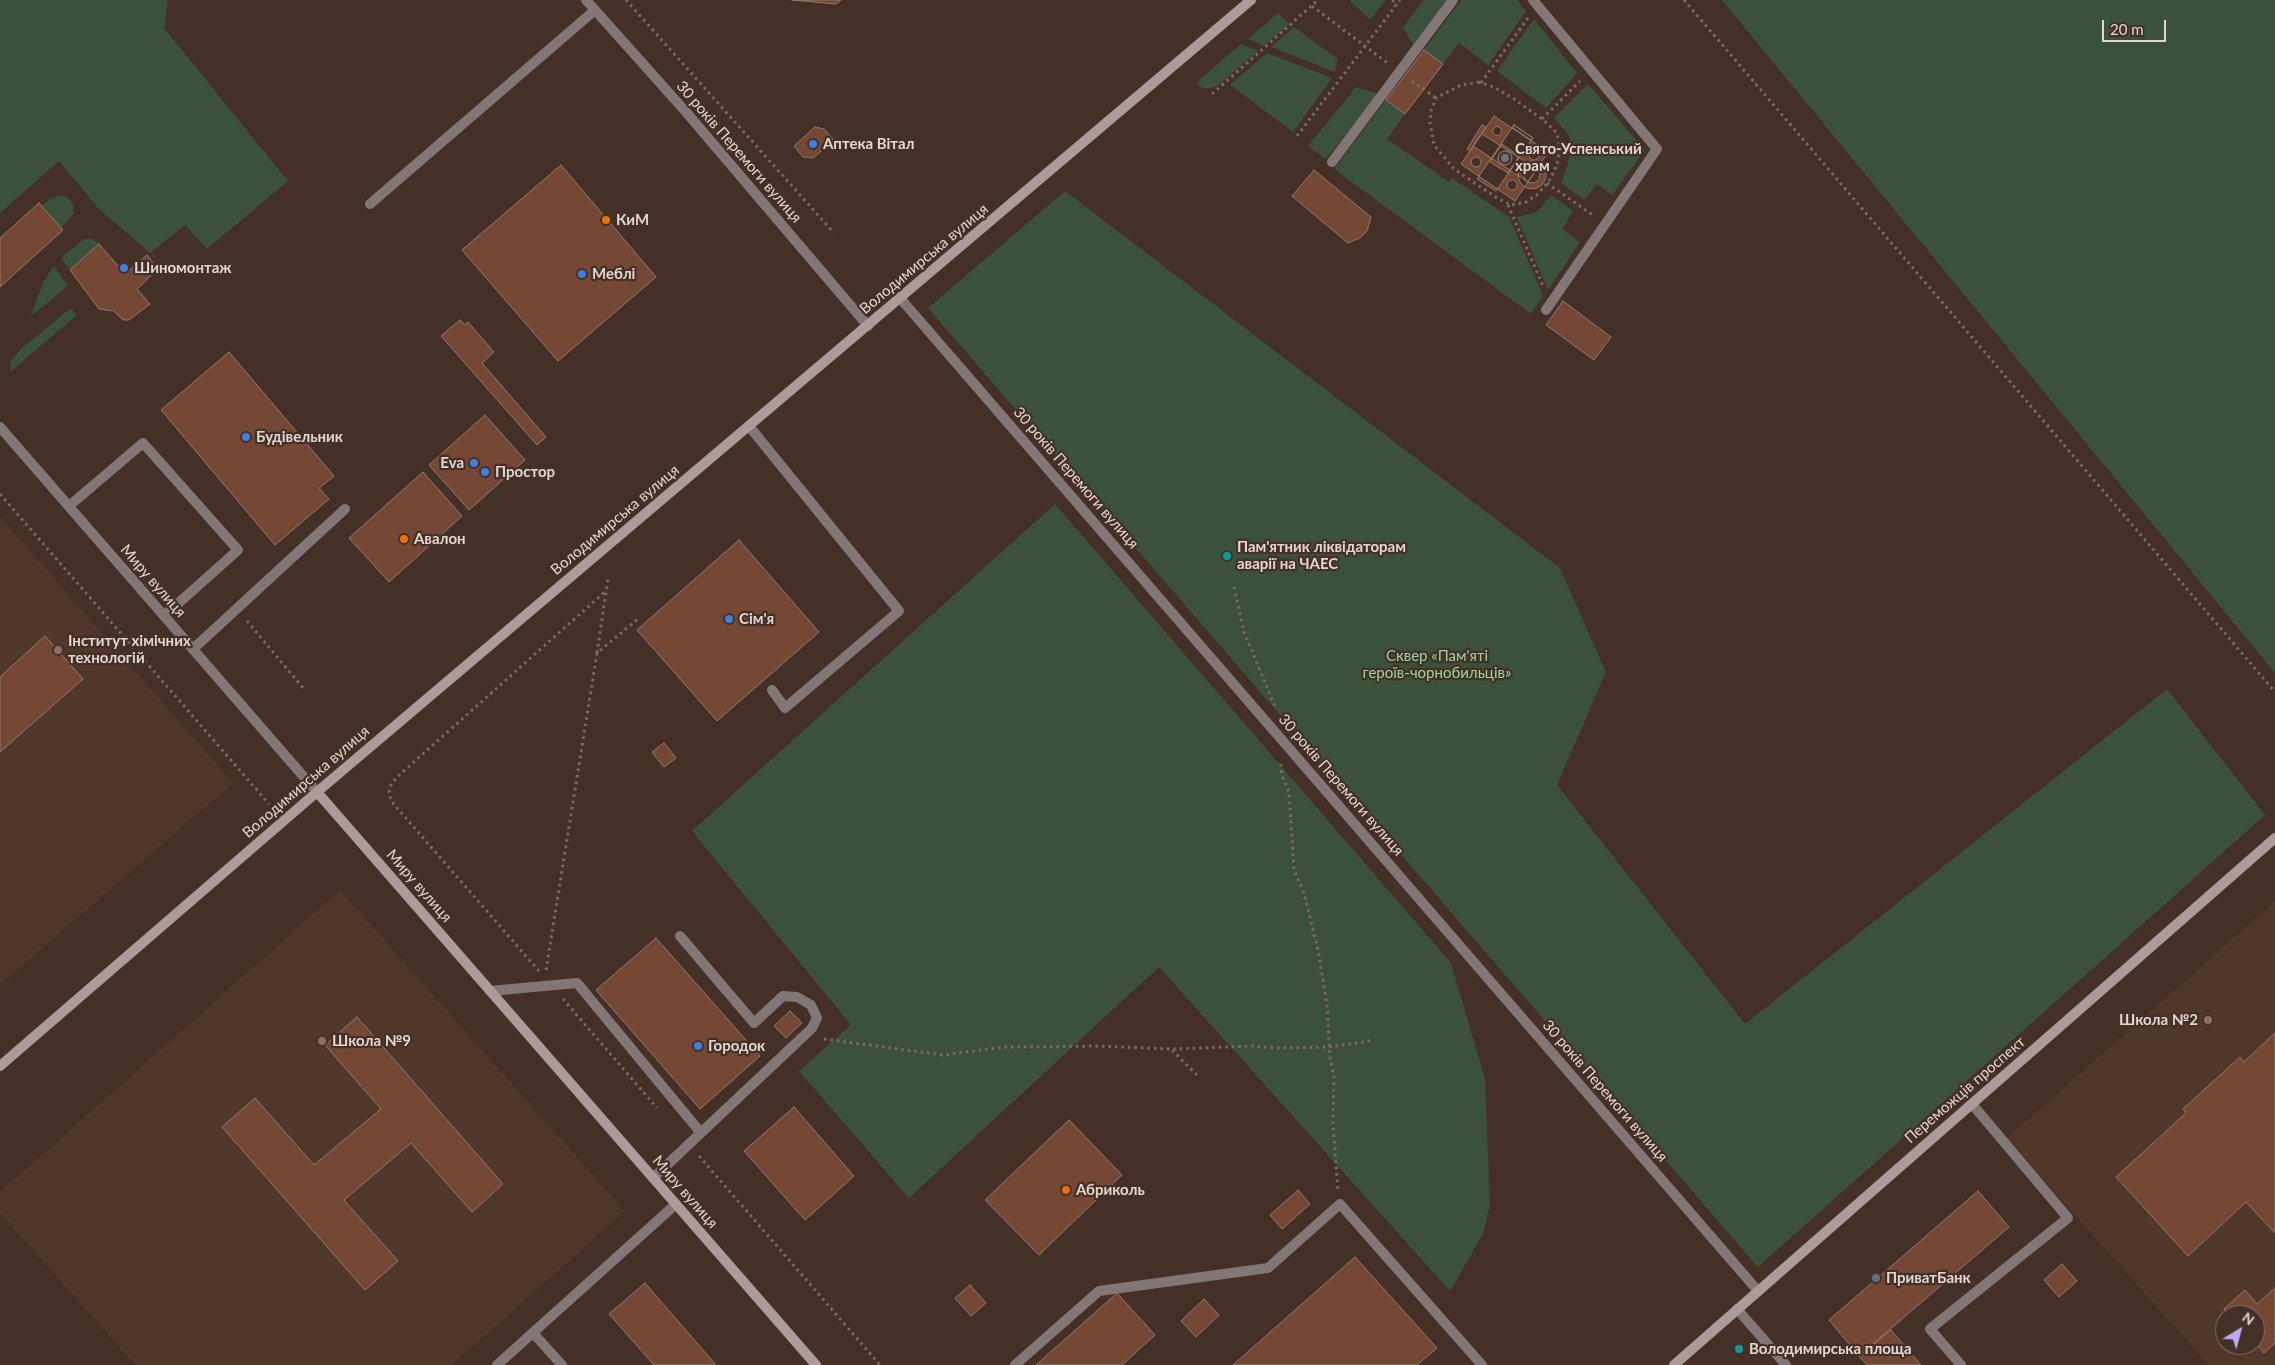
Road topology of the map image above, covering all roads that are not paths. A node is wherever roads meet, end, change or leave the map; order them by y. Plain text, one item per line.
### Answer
1 (586, 0) edge
2 (1252, 0) edge
3 (1454, 0) edge
4 (1535, 2) edge
5 (595, 10) junction
6 (1332, 162) dead end
7 (370, 204) dead end
8 (900, 298) junction
9 (1548, 306) road end
10 (868, 326) junction
11 (749, 426) junction
12 (0, 427) edge
13 (69, 506) junction
14 (345, 509) dead end
15 (164, 616) junction
16 (193, 649) junction
17 (772, 690) dead end
18 (317, 792) junction
19 (2275, 838) edge
20 (680, 936) dead end
21 (490, 991) junction
22 (0, 1066) edge
23 (1972, 1104) junction
24 (701, 1133) junction
25 (653, 1178) junction
26 (676, 1204) junction
27 (1758, 1291) junction
28 (1738, 1309) junction
29 (534, 1333) junction
30 (497, 1365) edge
31 (562, 1365) edge
32 (816, 1365) edge
33 (1015, 1365) edge
34 (1482, 1365) edge
35 (1674, 1365) edge
36 (1786, 1365) edge
37 (1962, 1365) edge

1 - 5 street, 30 років Перемоги вулиця
2 - 8 street, Володимирська вулиця
3 - 6 street
4 - 9 street
5 - 7 street
5 - 10 street, 30 років Перемоги вулиця
8 - 10 street, Володимирська вулиця
8 - 27 street, 30 років Перемоги вулиця
10 - 11 street, Володимирська вулиця
11 - 17 street
11 - 18 street, Володимирська вулиця
12 - 13 street, Миру вулиця
13 - 15 street, Миру вулиця
13 - 15 street
14 - 16 street
15 - 16 street, Миру вулиця
16 - 18 street, Миру вулиця
18 - 21 street, Миру вулиця
18 - 22 street, Володимирська вулиця
19 - 23 street, Переможців проспект
20 - 24 street
21 - 24 street
21 - 25 street, Миру вулиця
23 - 27 street, Переможців проспект
23 - 37 street
24 - 25 street
25 - 26 street, Миру вулиця
26 - 29 street
26 - 32 street, Миру вулиця
27 - 28 street, Переможців проспект
28 - 35 street, Переможців проспект
28 - 36 street
29 - 30 street
29 - 31 street
33 - 34 street

